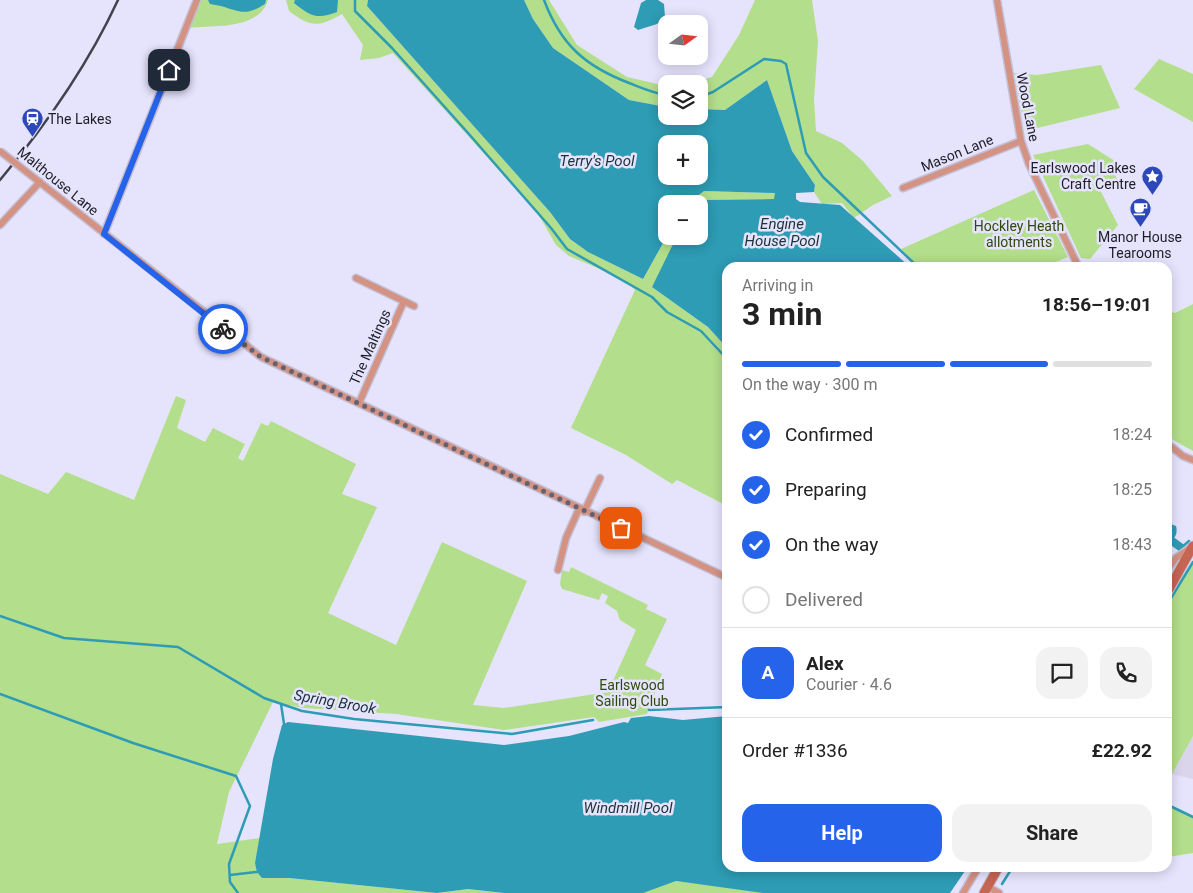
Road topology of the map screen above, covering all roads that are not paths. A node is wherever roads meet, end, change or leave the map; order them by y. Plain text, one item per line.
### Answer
1 (198, 0) edge
2 (996, 0) edge
3 (1020, 141) junction
4 (0, 151) edge
5 (40, 182) junction
6 (903, 188) dead end
7 (0, 225) edge
8 (104, 234) junction
9 (1076, 262) edge
10 (356, 278) dead end
11 (404, 301) junction
12 (414, 306) dead end
13 (359, 403) junction
14 (1172, 447) edge
15 (1193, 460) edge
16 (600, 478) dead end
17 (582, 510) junction
18 (1192, 547) edge
19 (1172, 564) edge
20 (558, 570) dead end
21 (722, 575) edge
22 (1172, 584) edge
23 (975, 872) edge
24 (996, 872) edge
25 (986, 890) edge
26 (962, 893) edge
27 (999, 893) edge

1 - 8 street
2 - 3 street, Wood Lane
3 - 6 street, Mason Lane
3 - 9 street, Wood Lane
4 - 5 street, Malthouse Lane, bridge
5 - 7 street
5 - 8 street, Malthouse Lane
8 - 13 street, Malthouse Lane
10 - 11 street, The Maltings
11 - 12 street, The Maltings
11 - 13 street, The Maltings
13 - 17 street, Malthouse Lane
14 - 15 street
16 - 17 street
17 - 20 street
17 - 21 street, Malthouse Lane
18 - 19 street
18 - 22 street
23 - 26 street
24 - 25 street
25 - 27 street

